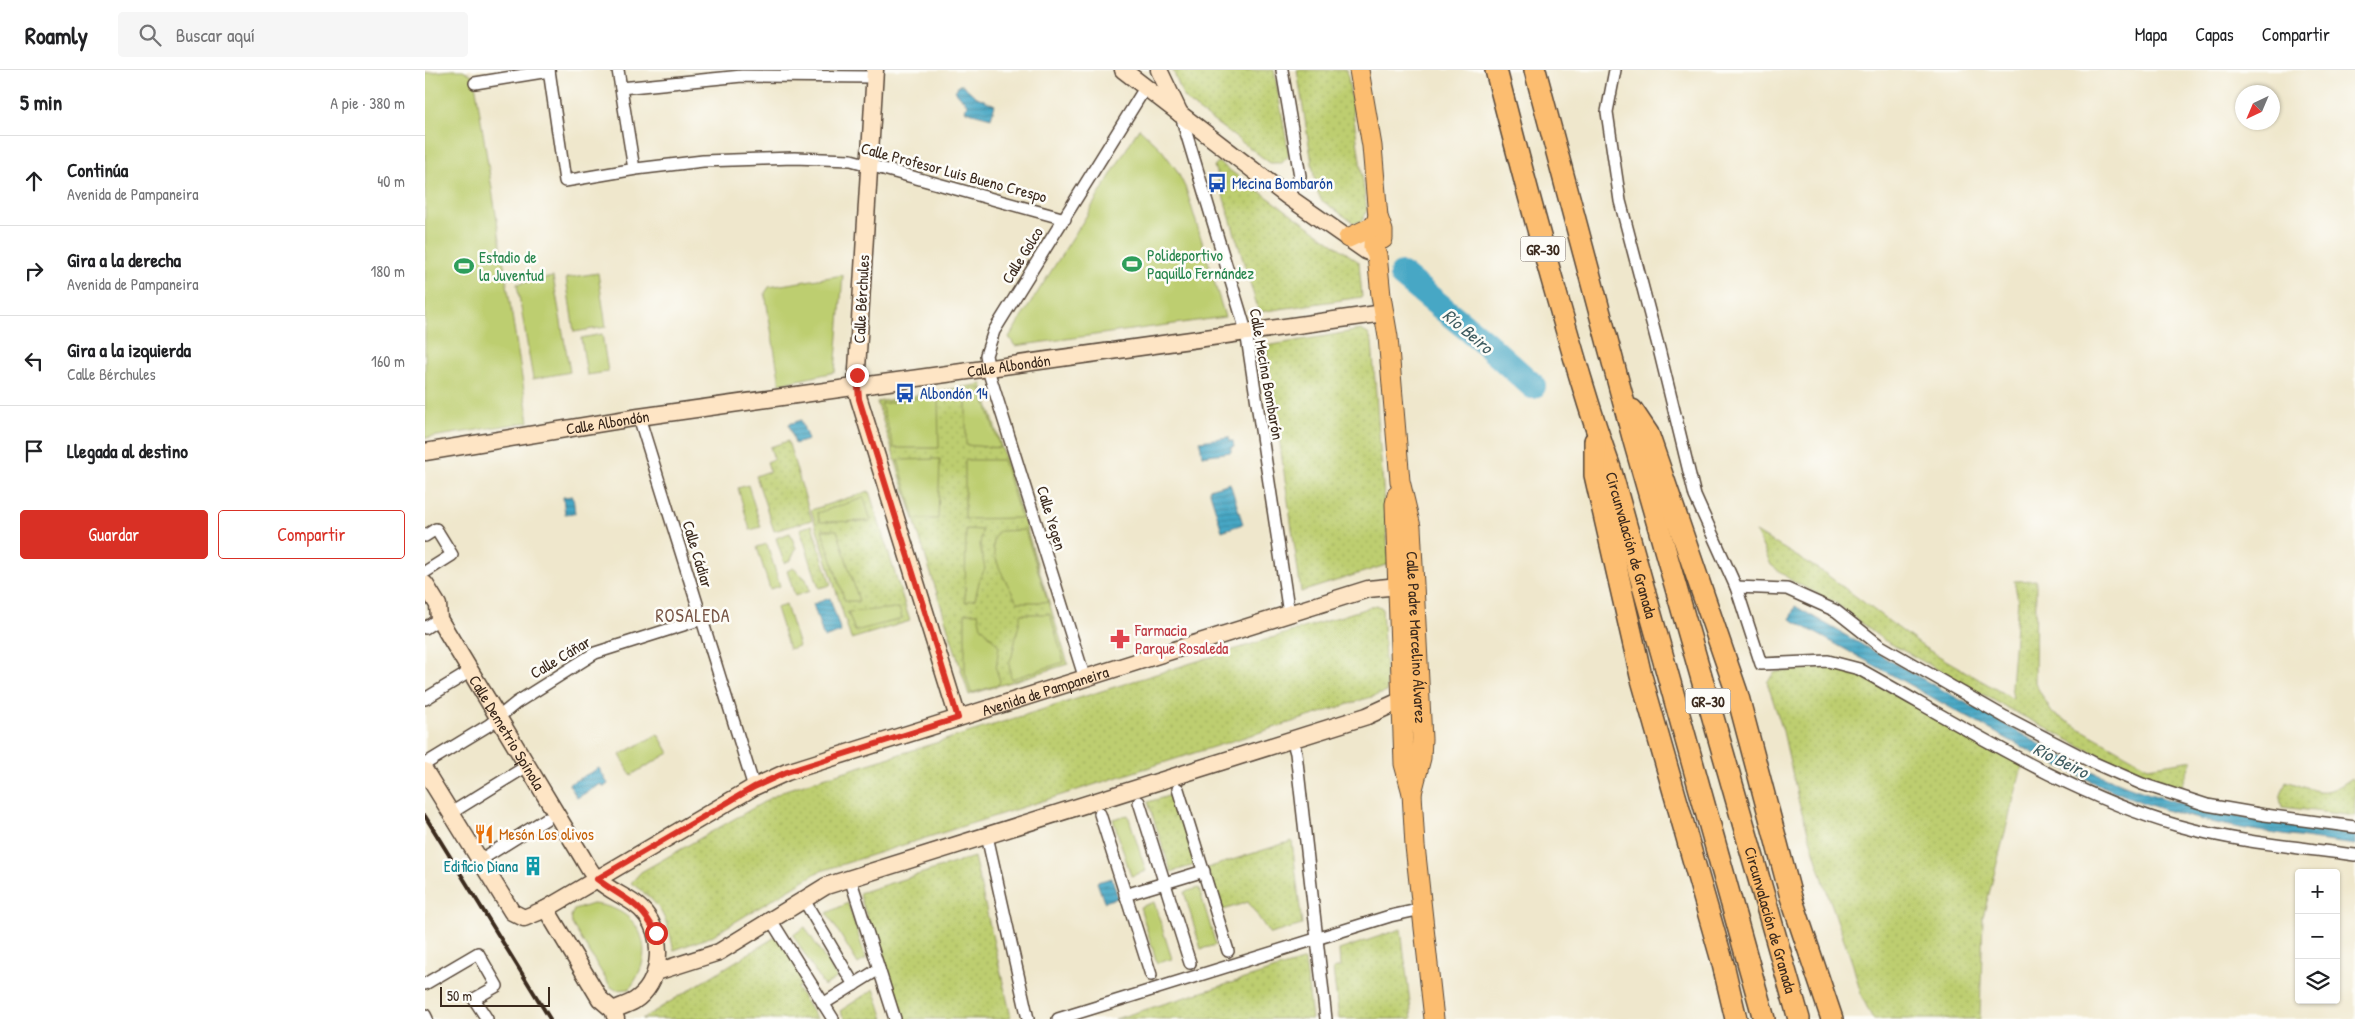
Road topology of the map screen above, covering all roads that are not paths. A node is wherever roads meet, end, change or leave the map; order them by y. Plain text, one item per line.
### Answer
1 (549, 70) edge
2 (618, 70) edge
3 (1282, 70) edge
4 (1359, 70) edge
5 (1496, 70) edge
6 (1535, 70) edge
7 (1615, 70) edge
8 (1126, 71) edge
9 (1160, 71) edge
10 (874, 74) edge
11 (475, 83) dead end
12 (621, 88) junction
13 (1145, 88) junction
14 (1181, 116) junction
15 (633, 162) dead end
16 (868, 164) junction
17 (1287, 196) junction
18 (1065, 219) junction
19 (1376, 222) junction
20 (1348, 238) junction
21 (1377, 255) junction
22 (1384, 313) junction
23 (1246, 331) junction
24 (988, 367) junction
25 (856, 386) junction
26 (1622, 395) junction
27 (639, 417) junction
28 (1595, 426) junction
29 (425, 452) edge
30 (1400, 481) junction
31 (425, 536) edge
32 (425, 572) edge
33 (425, 584) edge
34 (1399, 586) junction
35 (1736, 586) junction
36 (1289, 614) junction
37 (702, 618) junction
38 (439, 619) junction
39 (425, 628) edge
40 (1418, 641) junction
41 (471, 671) junction
42 (1085, 679) junction
43 (425, 700) edge
44 (1402, 700) junction
45 (1379, 712) junction
46 (499, 718) junction
47 (958, 718) junction
48 (1403, 722) junction
49 (1292, 739) junction
50 (425, 764) edge
51 (527, 766) junction
52 (425, 770) edge
53 (754, 787) junction
54 (1178, 790) dead end
55 (1412, 793) junction
56 (1139, 802) dead end
57 (451, 813) junction
58 (1100, 814) dead end
59 (546, 819) dead end
60 (2355, 828) edge
61 (987, 836) junction
62 (2355, 855) edge
63 (485, 857) dead end
64 (1203, 871) junction
65 (850, 878) junction
66 (597, 879) junction
67 (1164, 883) junction
68 (1125, 895) junction
69 (804, 900) junction
70 (546, 909) junction
71 (1422, 910) junction
72 (771, 920) junction
73 (1317, 938) junction
74 (1228, 951) dead end
75 (1190, 963) dead end
76 (879, 969) junction
77 (656, 972) junction
78 (1151, 975) dead end
79 (425, 984) edge
80 (854, 984) junction
81 (1729, 988) junction
82 (823, 1004) junction
83 (1798, 1013) edge
84 (425, 1015) edge
85 (614, 1015) edge
86 (1764, 1017) edge
87 (427, 1019) edge
88 (487, 1019) edge
89 (833, 1019) edge
90 (895, 1019) edge
91 (1028, 1019) edge
92 (1058, 1019) edge
93 (1326, 1019) edge
94 (1434, 1019) edge
95 (1730, 1019) edge
96 (1736, 1019) edge
97 (1831, 1019) edge

1 - 11 street
1 - 16 street, Calle Profesor Luis Bueno Crespo
2 - 12 street
3 - 17 street
4 - 19 main road, Calle Padre Marcelino Álvarez
5 - 28 highway, Circunvalación de Granada / GR-30
6 - 26 highway, Circunvalación de Granada / GR-30
7 - 35 street
8 - 13 street
9 - 13 street
9 - 14 street
10 - 12 street
10 - 16 street, Calle Bérchules
12 - 15 street
13 - 14 street
13 - 18 street, Calle Golco
14 - 17 street
14 - 23 street, Calle Mecina Bombarón
16 - 18 street, Calle Profesor Luis Bueno Crespo
16 - 25 street, Calle Bérchules
17 - 20 street
18 - 24 street, Calle Golco
19 - 20 main road
19 - 21 main road, Calle Padre Marcelino Álvarez
20 - 21 street
21 - 22 main road, Calle Padre Marcelino Álvarez
22 - 23 street, Calle Albondón
22 - 30 main road, Calle Padre Marcelino Álvarez
23 - 24 street, Calle Albondón
23 - 36 street, Calle Mecina Bombarón
24 - 25 street, Calle Albondón
24 - 42 street, Calle Yegen
25 - 27 street, Calle Albondón
25 - 47 street, Calle Bérchules
26 - 83 highway, Circunvalación de Granada / GR-30
26 - 97 highway
27 - 29 street, Calle Albondón
27 - 37 street, Calle Cádiar
28 - 81 highway
28 - 86 highway, Circunvalación de Granada / GR-30
30 - 34 main road, Calle Padre Marcelino Álvarez
30 - 40 main road, Calle Padre Marcelino Álvarez
31 - 32 street
33 - 38 street, Calle Demetrio Spínola
34 - 36 street, Avenida de Pampaneira
34 - 40 main road
34 - 44 main road, Calle Padre Marcelino Álvarez
35 - 60 street
35 - 62 street
36 - 42 street, Avenida de Pampaneira
37 - 46 street, Calle Cáñar
37 - 53 street, Calle Cádiar
38 - 39 street
38 - 41 street, Calle Demetrio Spínola
40 - 44 main road
40 - 55 main road, Calle Padre Marcelino Álvarez
41 - 43 street
41 - 46 street, Calle Demetrio Spínola
42 - 47 street, Avenida de Pampaneira
44 - 45 street
44 - 48 main road, Calle Padre Marcelino Álvarez
45 - 48 street
45 - 49 street
46 - 50 street, Calle Cáñar
46 - 51 street, Calle Demetrio Spínola
47 - 53 street, Avenida de Pampaneira
48 - 55 main road, Calle Padre Marcelino Álvarez
49 - 61 street
49 - 73 street
51 - 57 street
51 - 66 street, Calle Demetrio Spínola
52 - 57 street
53 - 66 street, Avenida de Pampaneira
54 - 64 street
55 - 71 main road, Calle Padre Marcelino Álvarez
56 - 67 street
57 - 70 street, Avenida de Pampaneira
58 - 68 street
59 - 63 street
61 - 65 street
61 - 91 street
64 - 67 street
64 - 74 street
65 - 69 street
65 - 76 street
66 - 70 street, Avenida de Pampaneira
66 - 77 street
67 - 68 street
67 - 75 street
68 - 78 street
69 - 72 street
69 - 80 street
70 - 85 street
71 - 73 street
71 - 94 main road, Calle Padre Marcelino Álvarez
72 - 77 street
72 - 82 street
73 - 92 street
73 - 93 street
76 - 80 street
76 - 90 street
77 - 85 street
79 - 88 street
80 - 82 street
81 - 95 highway
81 - 96 highway
82 - 89 street
84 - 87 street

